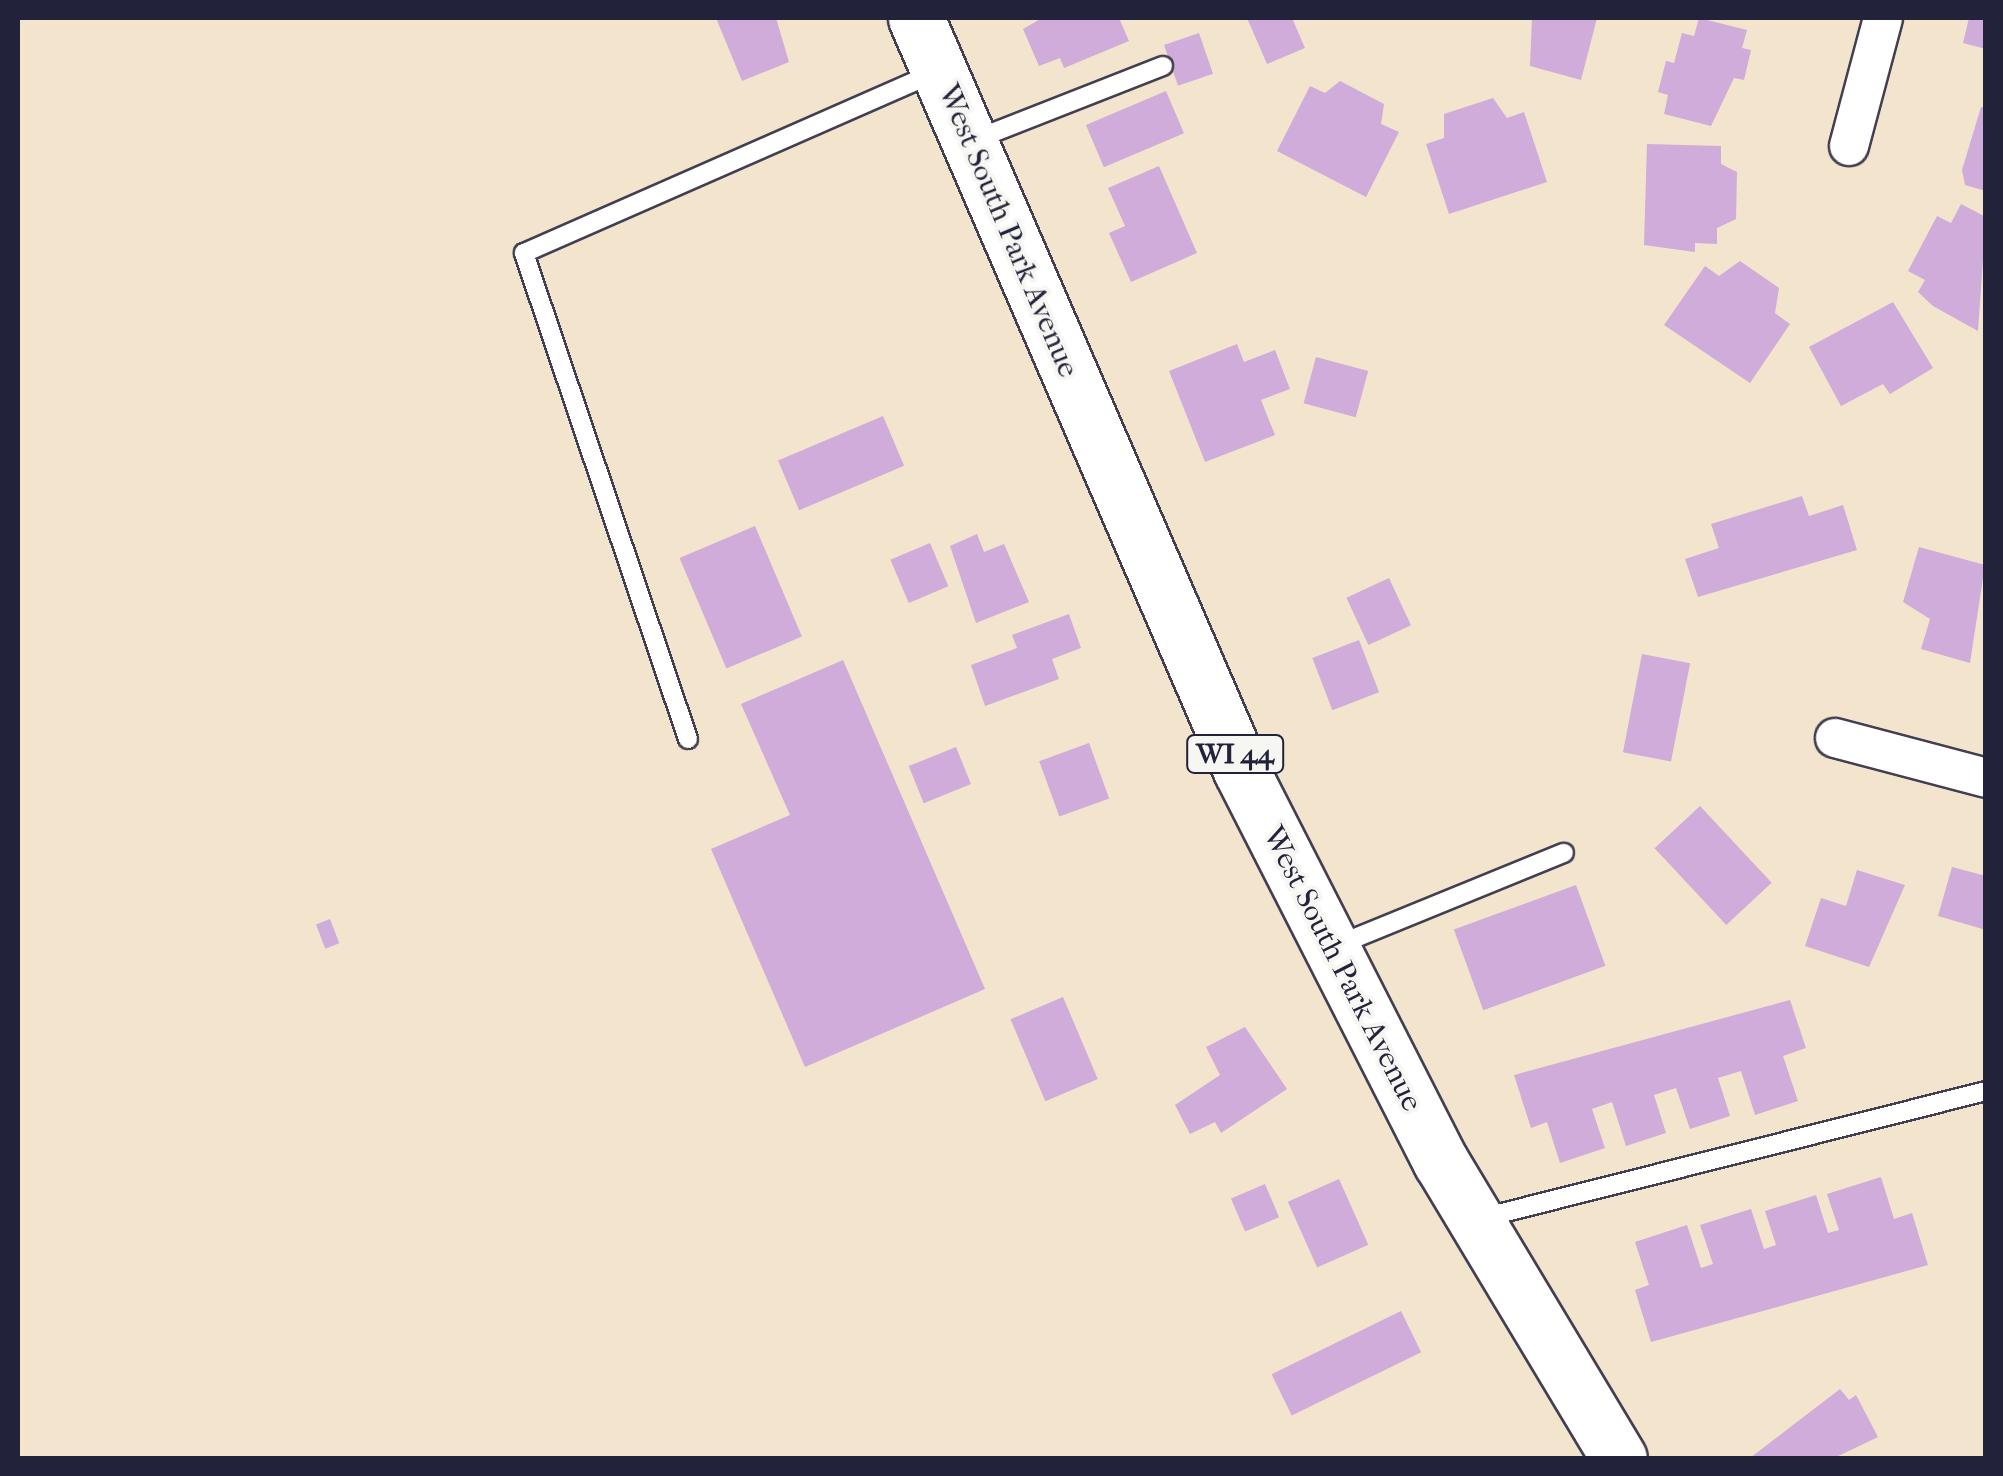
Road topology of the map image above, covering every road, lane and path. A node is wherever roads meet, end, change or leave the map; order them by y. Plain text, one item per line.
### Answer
1 (916, 18) edge
2 (1882, 18) edge
3 (1163, 66) dead end
4 (939, 71) junction
5 (969, 142) junction
6 (1849, 146) dead end
7 (1835, 738) dead end
8 (688, 739) dead end
9 (1986, 778) edge
10 (1564, 852) dead end
11 (1328, 948) junction
12 (1986, 1092) edge
13 (1475, 1220) junction
14 (1619, 1458) edge

1 - 4 main road, West South Park Avenue / WI 44
2 - 6 street
3 - 5 lane
4 - 5 main road, West South Park Avenue / WI 44
4 - 8 lane
5 - 11 main road, West South Park Avenue / WI 44
7 - 9 street
10 - 11 lane
11 - 13 main road, West South Park Avenue / WI 44
12 - 13 lane
13 - 14 main road, West South Park Avenue / WI 44

